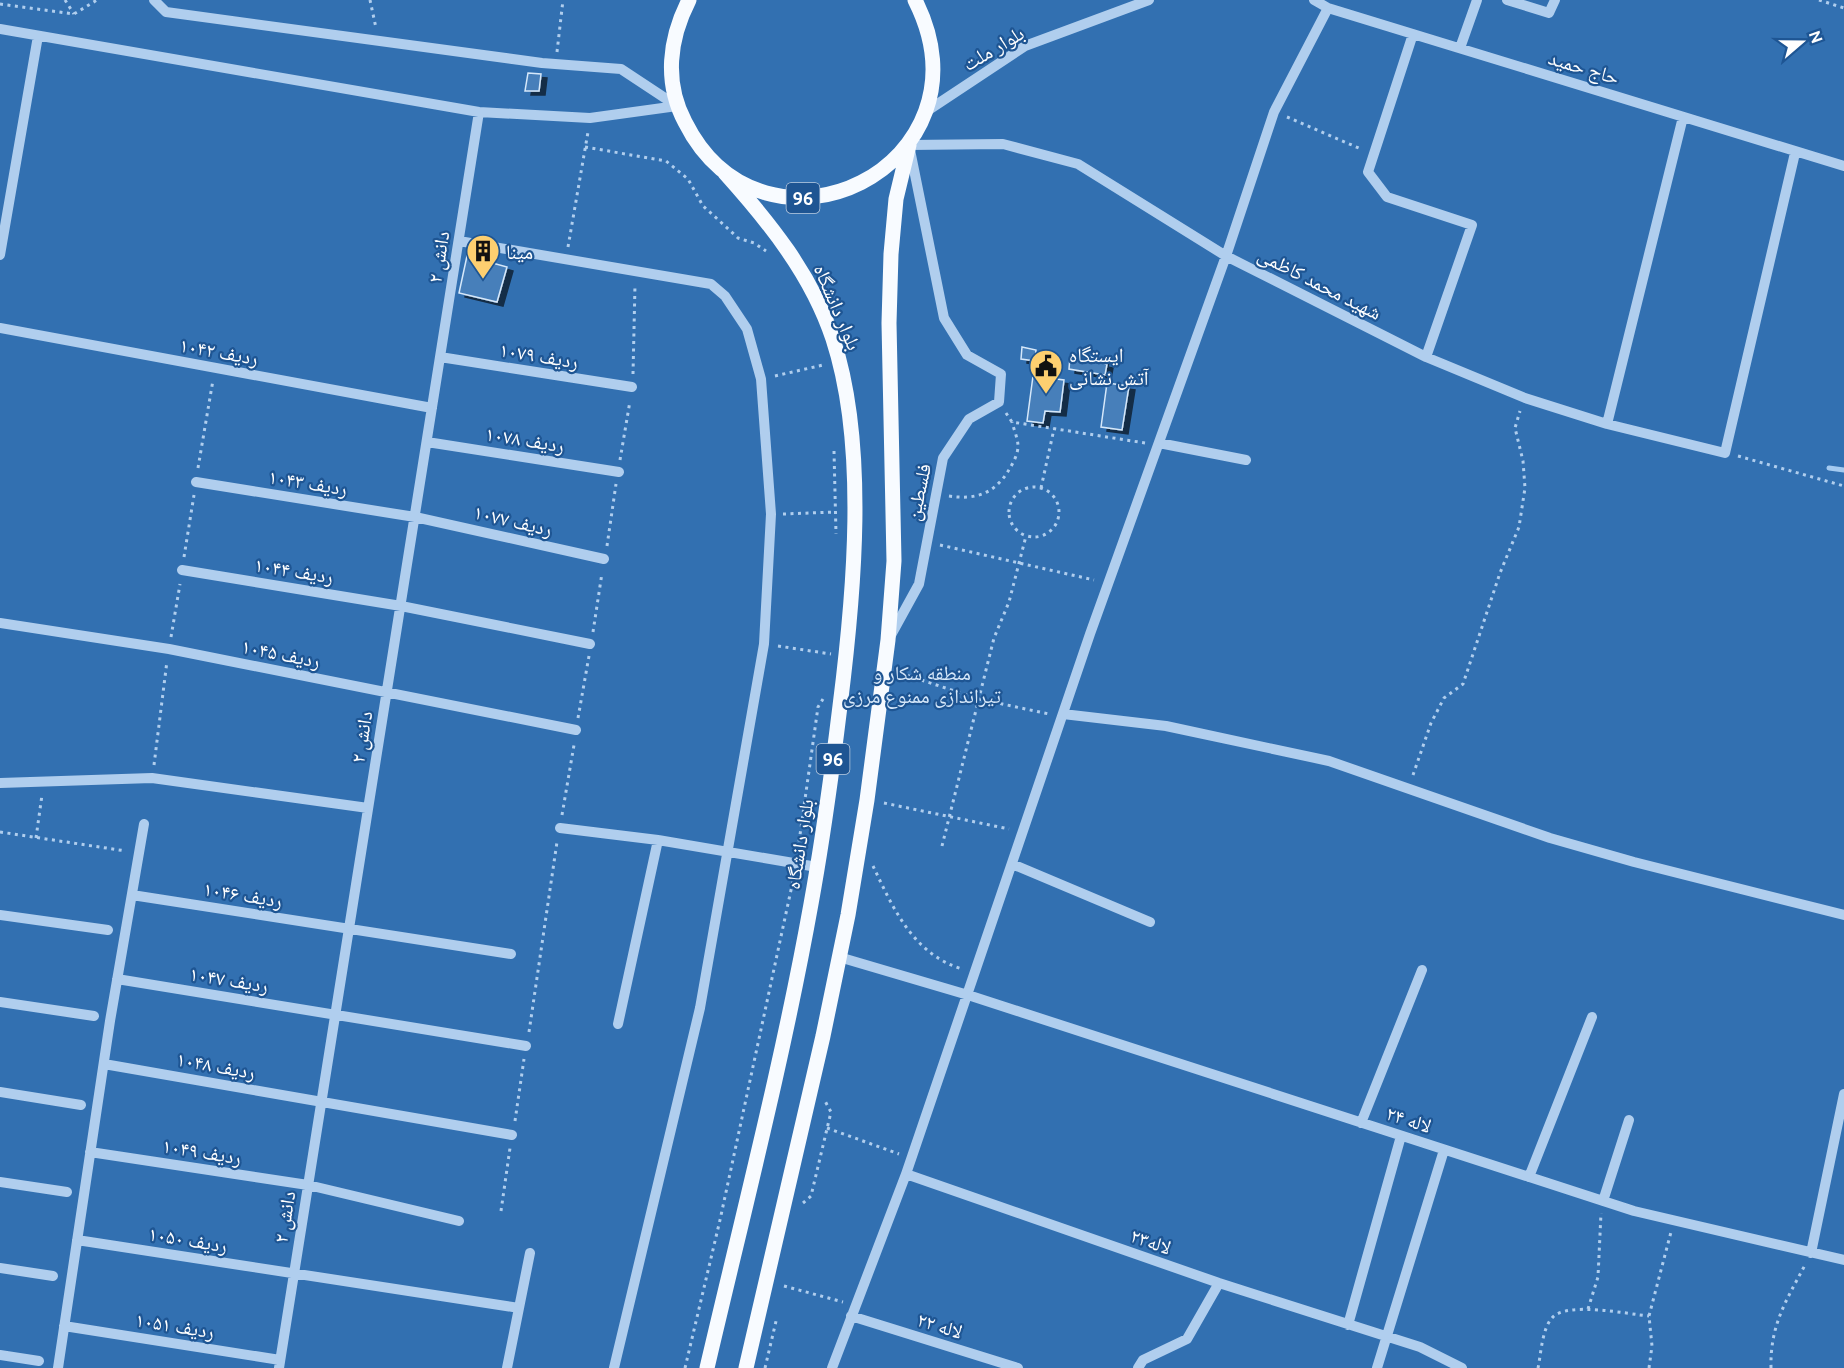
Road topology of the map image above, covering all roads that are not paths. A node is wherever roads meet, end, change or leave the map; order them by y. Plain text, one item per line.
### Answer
1 (154, 0) edge
2 (689, 0) edge
3 (915, 0) edge
4 (1149, 0) edge
5 (1314, 0) edge
6 (1477, 0) edge
7 (1508, 0) edge
8 (1555, 0) edge
9 (1328, 9) junction
10 (0, 29) edge
11 (1413, 34) junction
12 (38, 36) junction
13 (1460, 48) junction
14 (676, 106) junction
15 (927, 111) junction
16 (479, 112) junction
17 (1683, 117) junction
18 (909, 145) junction
19 (1795, 153) junction
20 (1844, 166) edge
21 (724, 173) junction
22 (3, 220) edge
23 (459, 240) junction
24 (0, 255) edge
25 (1226, 256) junction
26 (0, 328) edge
27 (440, 357) junction
28 (1426, 357) junction
29 (632, 387) dead end
30 (432, 408) junction
31 (1607, 424) junction
32 (427, 442) junction
33 (1159, 443) junction
34 (1246, 460) dead end
35 (619, 472) dead end
36 (196, 482) dead end
37 (415, 517) junction
38 (604, 559) dead end
39 (182, 570) dead end
40 (400, 606) junction
41 (0, 623) edge
42 (888, 640) junction
43 (590, 644) dead end
44 (387, 692) junction
45 (1063, 714) junction
46 (576, 730) dead end
47 (0, 783) edge
48 (368, 808) junction
49 (144, 825) dead end
50 (560, 828) road end
51 (658, 840) junction
52 (726, 851) junction
53 (1012, 864) junction
54 (817, 867) junction
55 (132, 895) junction
56 (0, 915) edge
57 (1844, 915) edge
58 (1150, 922) dead end
59 (349, 928) junction
60 (108, 930) dead end
61 (511, 954) dead end
62 (839, 957) junction
63 (1422, 970) dead end
64 (117, 979) junction
65 (968, 995) junction
66 (0, 1002) edge
67 (335, 1014) junction
68 (94, 1016) dead end
69 (1592, 1017) dead end
70 (618, 1024) dead end
71 (526, 1046) road end
72 (104, 1064) junction
73 (0, 1092) edge
74 (1844, 1094) edge
75 (321, 1101) junction
76 (81, 1105) dead end
77 (1629, 1120) dead end
78 (1361, 1123) junction
79 (512, 1135) road end
80 (1401, 1136) junction
81 (1444, 1150) junction
82 (90, 1152) junction
83 (906, 1174) junction
84 (1529, 1177) junction
85 (0, 1182) edge
86 (308, 1185) junction
87 (67, 1192) dead end
88 (1603, 1201) junction
89 (459, 1221) dead end
90 (77, 1240) junction
91 (530, 1253) dead end
92 (1811, 1253) junction
93 (1844, 1260) edge
94 (0, 1268) edge
95 (294, 1273) junction
96 (53, 1276) dead end
97 (1219, 1283) junction
98 (519, 1308) junction
99 (853, 1310) junction
100 (1348, 1325) junction
101 (64, 1326) junction
102 (1387, 1336) junction
103 (0, 1355) edge
104 (39, 1361) dead end
105 (279, 1364) edge
106 (58, 1368) edge
107 (507, 1368) edge
108 (614, 1368) edge
109 (706, 1368) edge
110 (746, 1368) edge
111 (832, 1368) edge
112 (1018, 1368) edge
113 (1138, 1368) edge
114 (1377, 1368) edge
115 (1462, 1368) edge

1 - 14 street
2 - 14 main road, 96
3 - 15 main road, 96
4 - 15 street, بلوار ملت
5 - 9 street, حاج حمید
6 - 13 street
7 - 8 street
9 - 11 street, حاج حمید
9 - 25 street
10 - 12 street
11 - 13 street, حاج حمید
11 - 28 street
12 - 16 street
12 - 22 street
13 - 17 street, حاج حمید
14 - 16 street
14 - 21 main road, 96
15 - 18 main road, 96
16 - 23 street, دانش ۲
17 - 19 street, حاج حمید
17 - 31 street
18 - 21 main road, 96
18 - 25 street, شهید محمد کاظمی
18 - 42 main road, بلوار دانشگاه / 96
18 - 42 street, فلسطین
19 - 20 street, حاج حمید
19 - 31 street, شهید محمد کاظمی
21 - 54 main road, بلوار دانشگاه / 96
22 - 24 street
23 - 27 street, دانش ۲
23 - 52 street
25 - 28 street, شهید محمد کاظمی
25 - 33 street
26 - 30 street, ردیف ۱۰۴۲
27 - 29 street, ردیف ۱۰۷۹
27 - 30 street, دانش ۲
28 - 31 street, شهید محمد کاظمی
30 - 32 street, دانش ۲
32 - 35 street, ردیف ۱۰۷۸
32 - 37 street, دانش ۲
33 - 34 street
33 - 45 street
36 - 37 street, ردیف ۱۰۴۳
37 - 38 street, ردیف ۱۰۷۷
37 - 40 street, دانش ۲
39 - 40 street, ردیف ۱۰۴۴
40 - 43 street, ردیف ۱۰۴۴
40 - 44 street, دانش ۲
41 - 44 street, ردیف ۱۰۴۵
42 - 62 main road, بلوار دانشگاه / 96
44 - 46 street, ردیف ۱۰۴۵
44 - 48 street, دانش ۲
45 - 53 street
45 - 57 street
47 - 48 street
48 - 59 street, دانش ۲
49 - 55 street
50 - 51 street
51 - 52 street
51 - 70 street
52 - 54 street
52 - 108 street
53 - 58 street
53 - 65 street
54 - 109 main road, بلوار دانشگاه / 96
55 - 59 street, ردیف ۱۰۴۶
55 - 64 street
56 - 60 street
59 - 61 street, ردیف ۱۰۴۶
59 - 67 street, دانش ۲
62 - 65 street, لاله ۲۴
62 - 110 main road, بلوار دانشگاه / 96
63 - 78 street
64 - 67 street, ردیف ۱۰۴۷
64 - 72 street
65 - 78 street, لاله ۲۴
65 - 83 street
66 - 68 street
67 - 71 street, ردیف ۱۰۴۷
67 - 75 street, دانش ۲
69 - 84 street
72 - 75 street, ردیف ۱۰۴۸
72 - 82 street
73 - 76 street
74 - 92 street
75 - 79 street, ردیف ۱۰۴۸
75 - 86 street, دانش ۲
77 - 88 street
78 - 80 street, لاله ۲۴
80 - 81 street, لاله ۲۴
80 - 100 street
81 - 84 street, لاله ۲۴
81 - 102 street
82 - 86 street, ردیف ۱۰۴۹
82 - 90 street
83 - 97 street, لاله۲۳
83 - 99 street
84 - 88 street, لاله ۲۴
85 - 87 street
86 - 89 street, ردیف ۱۰۴۹
86 - 95 street, دانش ۲
88 - 92 street, لاله ۲۴
90 - 95 street, ردیف ۱۰۵۰
90 - 101 street
91 - 98 street
92 - 93 street, لاله ۲۴
94 - 96 street
95 - 98 street, ردیف ۱۰۵۰
95 - 105 street, دانش ۲
97 - 100 street, لاله۲۳
97 - 113 street
98 - 107 street
99 - 111 street
99 - 112 street, لاله ۲۲
100 - 102 street, لاله۲۳
101 - 105 street, ردیف ۱۰۵۱
101 - 106 street
102 - 114 street
102 - 115 street, لاله۲۳
103 - 104 street

